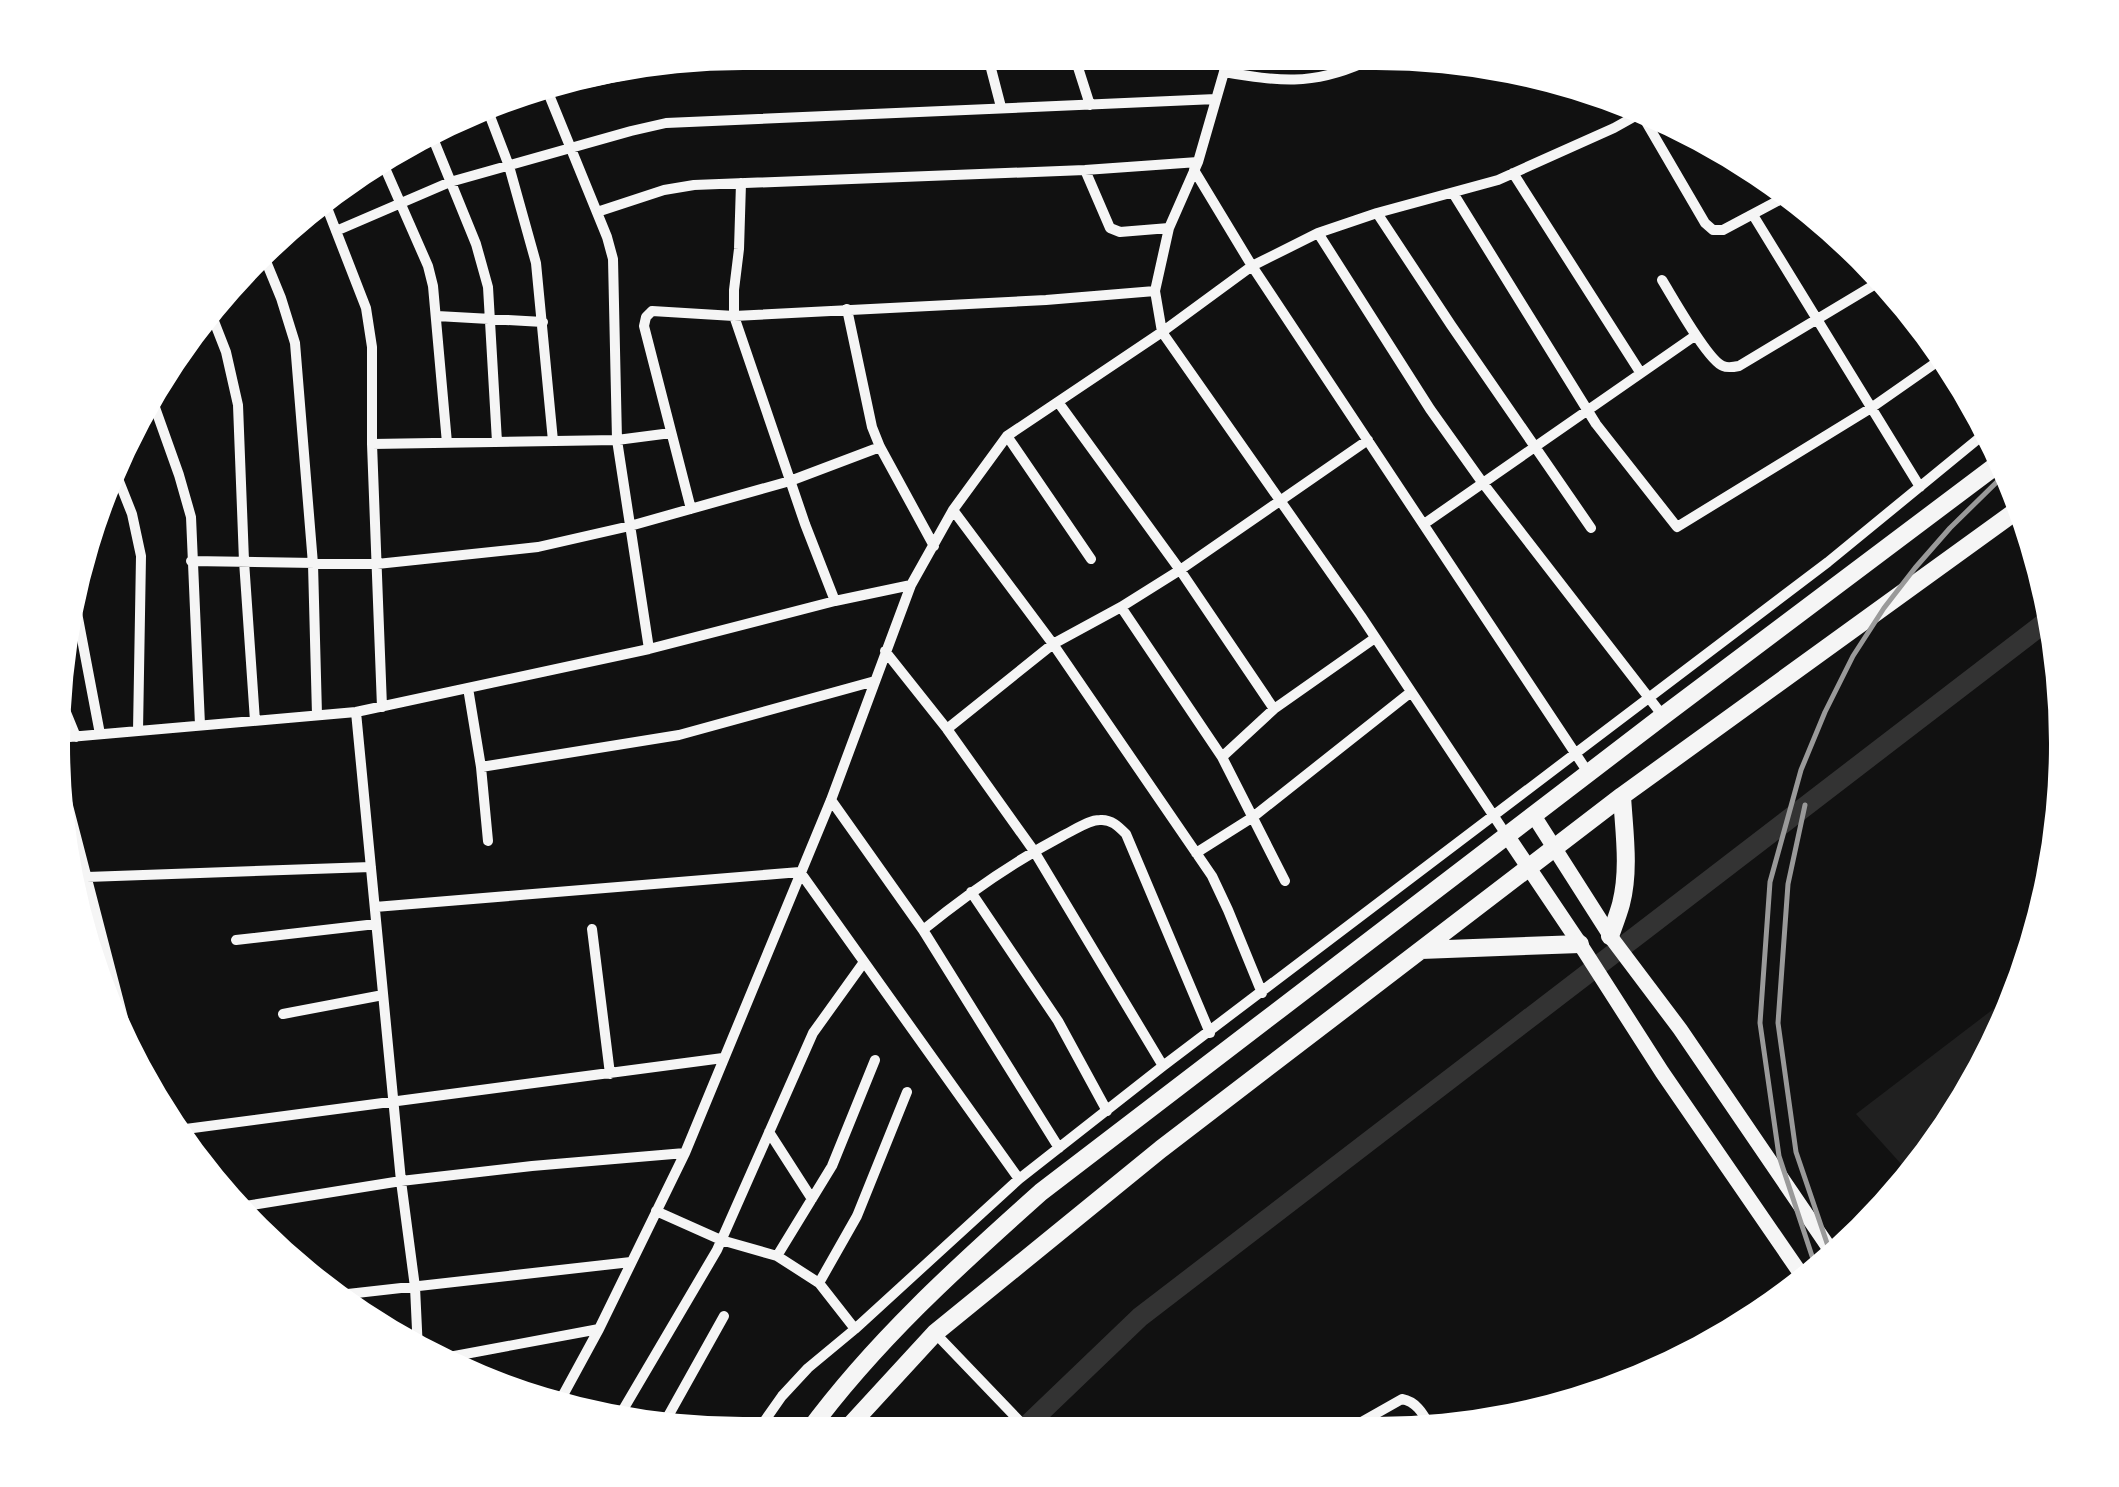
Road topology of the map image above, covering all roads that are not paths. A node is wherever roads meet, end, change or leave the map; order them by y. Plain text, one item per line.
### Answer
1 (991, 70) edge
2 (1079, 70) edge
3 (1224, 70) edge
4 (1237, 70) edge
5 (1348, 70) edge
6 (1216, 98) junction
7 (551, 99) edge
8 (1090, 106) junction
9 (1001, 107) junction
10 (491, 119) edge
11 (1630, 120) edge
12 (1648, 128) edge
13 (435, 145) edge
14 (571, 147) junction
15 (509, 166) junction
16 (1196, 166) junction
17 (1085, 170) junction
18 (387, 173) edge
19 (1513, 173) junction
20 (450, 182) junction
21 (742, 183) junction
22 (1453, 193) junction
23 (1776, 202) edge
24 (400, 204) junction
25 (329, 212) edge
26 (597, 212) junction
27 (1377, 213) junction
28 (1753, 215) junction
29 (1169, 228) junction
30 (336, 231) junction
31 (1318, 233) junction
32 (268, 266) edge
33 (1252, 266) junction
34 (1662, 280) dead end
35 (1870, 286) edge
36 (1155, 291) junction
37 (847, 310) junction
38 (436, 316) junction
39 (734, 316) junction
40 (490, 318) junction
41 (1817, 319) junction
42 (543, 322) junction
43 (216, 325) edge
44 (1162, 332) junction
45 (1696, 335) junction
46 (1932, 365) edge
47 (1640, 372) junction
48 (1058, 402) junction
49 (1871, 408) junction
50 (1586, 409) junction
51 (157, 413) edge
52 (671, 433) junction
53 (1007, 436) junction
54 (617, 440) junction
55 (1368, 440) junction
56 (1977, 440) edge
57 (553, 441) junction
58 (497, 442) junction
59 (447, 443) junction
60 (372, 444) junction
61 (1534, 446) junction
62 (880, 447) junction
63 (1991, 470) edge
64 (790, 481) junction
65 (1482, 482) junction
66 (121, 486) edge
67 (1920, 487) junction
68 (1280, 501) junction
69 (691, 509) junction
70 (954, 510) junction
71 (2009, 516) edge
72 (1424, 524) junction
73 (630, 526) junction
74 (1591, 528) dead end
75 (934, 546) junction
76 (1092, 558) dead end
77 (191, 560) junction
78 (244, 561) junction
79 (313, 564) junction
80 (376, 564) junction
81 (1180, 570) junction
82 (911, 586) junction
83 (836, 601) junction
84 (1121, 607) junction
85 (80, 630) edge
86 (1375, 638) junction
87 (1053, 644) junction
88 (649, 649) junction
89 (886, 651) junction
90 (875, 681) junction
91 (468, 688) junction
92 (1411, 692) junction
93 (1649, 698) junction
94 (382, 706) junction
95 (1274, 709) junction
96 (356, 712) junction
97 (317, 715) junction
98 (1664, 716) junction
99 (255, 720) junction
100 (70, 723) edge
101 (200, 725) junction
102 (947, 729) junction
103 (138, 731) junction
104 (100, 734) junction
105 (70, 737) edge
106 (76, 737) junction
107 (1576, 754) junction
108 (1222, 756) junction
109 (481, 767) junction
110 (1589, 774) junction
111 (1622, 796) junction
112 (831, 800) junction
113 (1494, 816) junction
114 (1534, 816) junction
115 (1253, 818) junction
116 (1508, 836) junction
117 (488, 841) dead end
118 (79, 847) edge
119 (1555, 847) junction
120 (1034, 851) junction
121 (1196, 853) junction
122 (1528, 867) junction
123 (371, 868) junction
124 (800, 872) junction
125 (87, 877) junction
126 (1284, 881) dead end
127 (91, 892) junction
128 (971, 892) junction
129 (87, 893) edge
130 (375, 907) junction
131 (376, 924) junction
132 (592, 929) dead end
133 (922, 930) junction
134 (1612, 938) junction
135 (236, 940) dead end
136 (1580, 944) junction
137 (1421, 950) junction
138 (107, 962) edge
139 (864, 962) junction
140 (1262, 993) junction
141 (383, 995) junction
142 (283, 1014) dead end
143 (1210, 1033) junction
144 (724, 1058) junction
145 (875, 1060) dead end
146 (1163, 1066) junction
147 (610, 1074) junction
148 (906, 1092) dead end
149 (394, 1103) junction
150 (1108, 1111) junction
151 (191, 1128) edge
152 (770, 1132) junction
153 (1059, 1148) junction
154 (685, 1153) junction
155 (1019, 1179) junction
156 (401, 1181) junction
157 (812, 1199) junction
158 (253, 1205) edge
159 (656, 1211) junction
160 (722, 1240) junction
161 (1826, 1244) edge
162 (777, 1256) junction
163 (630, 1262) junction
164 (1797, 1269) edge
165 (819, 1283) junction
166 (415, 1287) junction
167 (355, 1293) edge
168 (724, 1316) dead end
169 (599, 1329) junction
170 (855, 1329) junction
171 (417, 1332) edge
172 (936, 1333) junction
173 (461, 1355) edge
174 (564, 1393) edge
175 (625, 1406) edge
176 (670, 1413) edge
177 (1423, 1416) edge
178 (767, 1417) edge
179 (819, 1417) edge
180 (858, 1417) edge
181 (1015, 1417) edge
182 (1370, 1417) edge

1 - 9 street
2 - 8 street
3 - 6 street
4 - 5 street
6 - 8 street
6 - 16 street
7 - 14 street
8 - 9 street
9 - 14 street
10 - 15 street
11 - 19 street
12 - 28 street
13 - 20 street
14 - 15 street
14 - 26 street
15 - 20 street
15 - 42 street
16 - 17 street
16 - 29 street
16 - 33 street
17 - 21 street
17 - 29 street
18 - 24 street
19 - 22 street
19 - 47 street
20 - 24 street
20 - 40 street
21 - 26 street
21 - 39 street
22 - 27 street
22 - 50 street
23 - 28 street
24 - 30 street
24 - 38 street
25 - 30 street
26 - 54 street
27 - 31 street
27 - 61 street
28 - 41 street
29 - 36 street
30 - 60 street
31 - 33 street
31 - 65 street
32 - 79 street
33 - 44 street
33 - 55 street
34 - 45 street
35 - 41 street
36 - 37 street
36 - 44 street
37 - 39 street
37 - 62 street
38 - 40 street
38 - 59 street
39 - 52 street
39 - 64 street
40 - 42 street
40 - 58 street
41 - 45 street
41 - 49 street
42 - 57 street
43 - 78 street
44 - 48 street
44 - 68 street
45 - 47 street
46 - 49 street
47 - 50 street
48 - 53 street
48 - 81 street
49 - 50 street
49 - 67 street
50 - 61 street
51 - 77 street
52 - 54 street
52 - 69 street
53 - 70 street
53 - 76 street
54 - 57 street
54 - 73 street
55 - 68 street
55 - 72 street
56 - 67 street
57 - 58 street
58 - 59 street
59 - 60 street
60 - 80 street
61 - 65 street
61 - 74 street
62 - 64 street
62 - 75 street
63 - 98 main road
64 - 69 street
64 - 83 street
65 - 72 street
65 - 93 street
66 - 103 street
67 - 93 street
68 - 81 street
68 - 86 street
69 - 73 street
70 - 75 street
70 - 87 street
71 - 111 main road
72 - 107 street
73 - 80 street
73 - 88 street
75 - 82 street
77 - 78 street
77 - 101 street
78 - 79 street
78 - 99 street
79 - 80 street
79 - 97 street
80 - 94 street
81 - 84 street
81 - 95 street
82 - 83 street
82 - 89 street
83 - 88 street
84 - 87 street
84 - 108 street
85 - 104 street
86 - 92 street
86 - 95 street
87 - 102 street
87 - 121 street
88 - 91 street
89 - 90 street
89 - 102 street
90 - 109 street
90 - 112 street
91 - 94 street
91 - 109 street
92 - 113 street
92 - 115 street
93 - 98 street
93 - 107 street
94 - 96 street
95 - 108 street
96 - 97 street
96 - 123 street
97 - 99 street
98 - 110 main road
99 - 101 street
100 - 106 street
101 - 103 street
102 - 120 street
103 - 104 street
104 - 106 street
105 - 106 street
107 - 110 street
107 - 113 street
108 - 115 street
109 - 117 street
110 - 114 main road
111 - 119 main road
111 - 134 main road
112 - 124 street
112 - 133 street
113 - 116 street
113 - 140 street
114 - 116 main road
114 - 119 main road
115 - 121 street
115 - 126 street
116 - 122 main road
116 - 179 main road
118 - 125 street
119 - 122 main road
119 - 134 main road
120 - 128 street
120 - 143 street
120 - 146 street
121 - 140 street
122 - 136 main road
122 - 137 main road
123 - 125 street
123 - 130 street
124 - 130 street
124 - 139 street
124 - 144 street
125 - 127 street
127 - 129 street
127 - 138 street
128 - 133 street
128 - 150 street
130 - 131 street
131 - 135 street
131 - 141 street
132 - 147 street
133 - 153 street
134 - 161 main road
136 - 137 main road
136 - 164 main road
137 - 172 main road
139 - 152 street
139 - 155 street
140 - 143 street
141 - 142 street
141 - 149 street
143 - 146 street
144 - 147 street
144 - 154 street
145 - 157 street
146 - 150 street
147 - 149 street
148 - 165 street
149 - 151 street
149 - 156 street
150 - 153 street
152 - 157 street
152 - 160 street
153 - 155 street
154 - 156 street
154 - 159 street
155 - 170 street
156 - 158 street
156 - 166 street
157 - 162 street
159 - 160 street
159 - 163 street
160 - 162 street
160 - 175 street
162 - 165 street
163 - 166 street
163 - 169 street
165 - 170 street
166 - 167 street
166 - 171 street
168 - 176 street
169 - 173 street
169 - 174 street
170 - 178 street
172 - 180 main road
172 - 181 street
177 - 182 street

